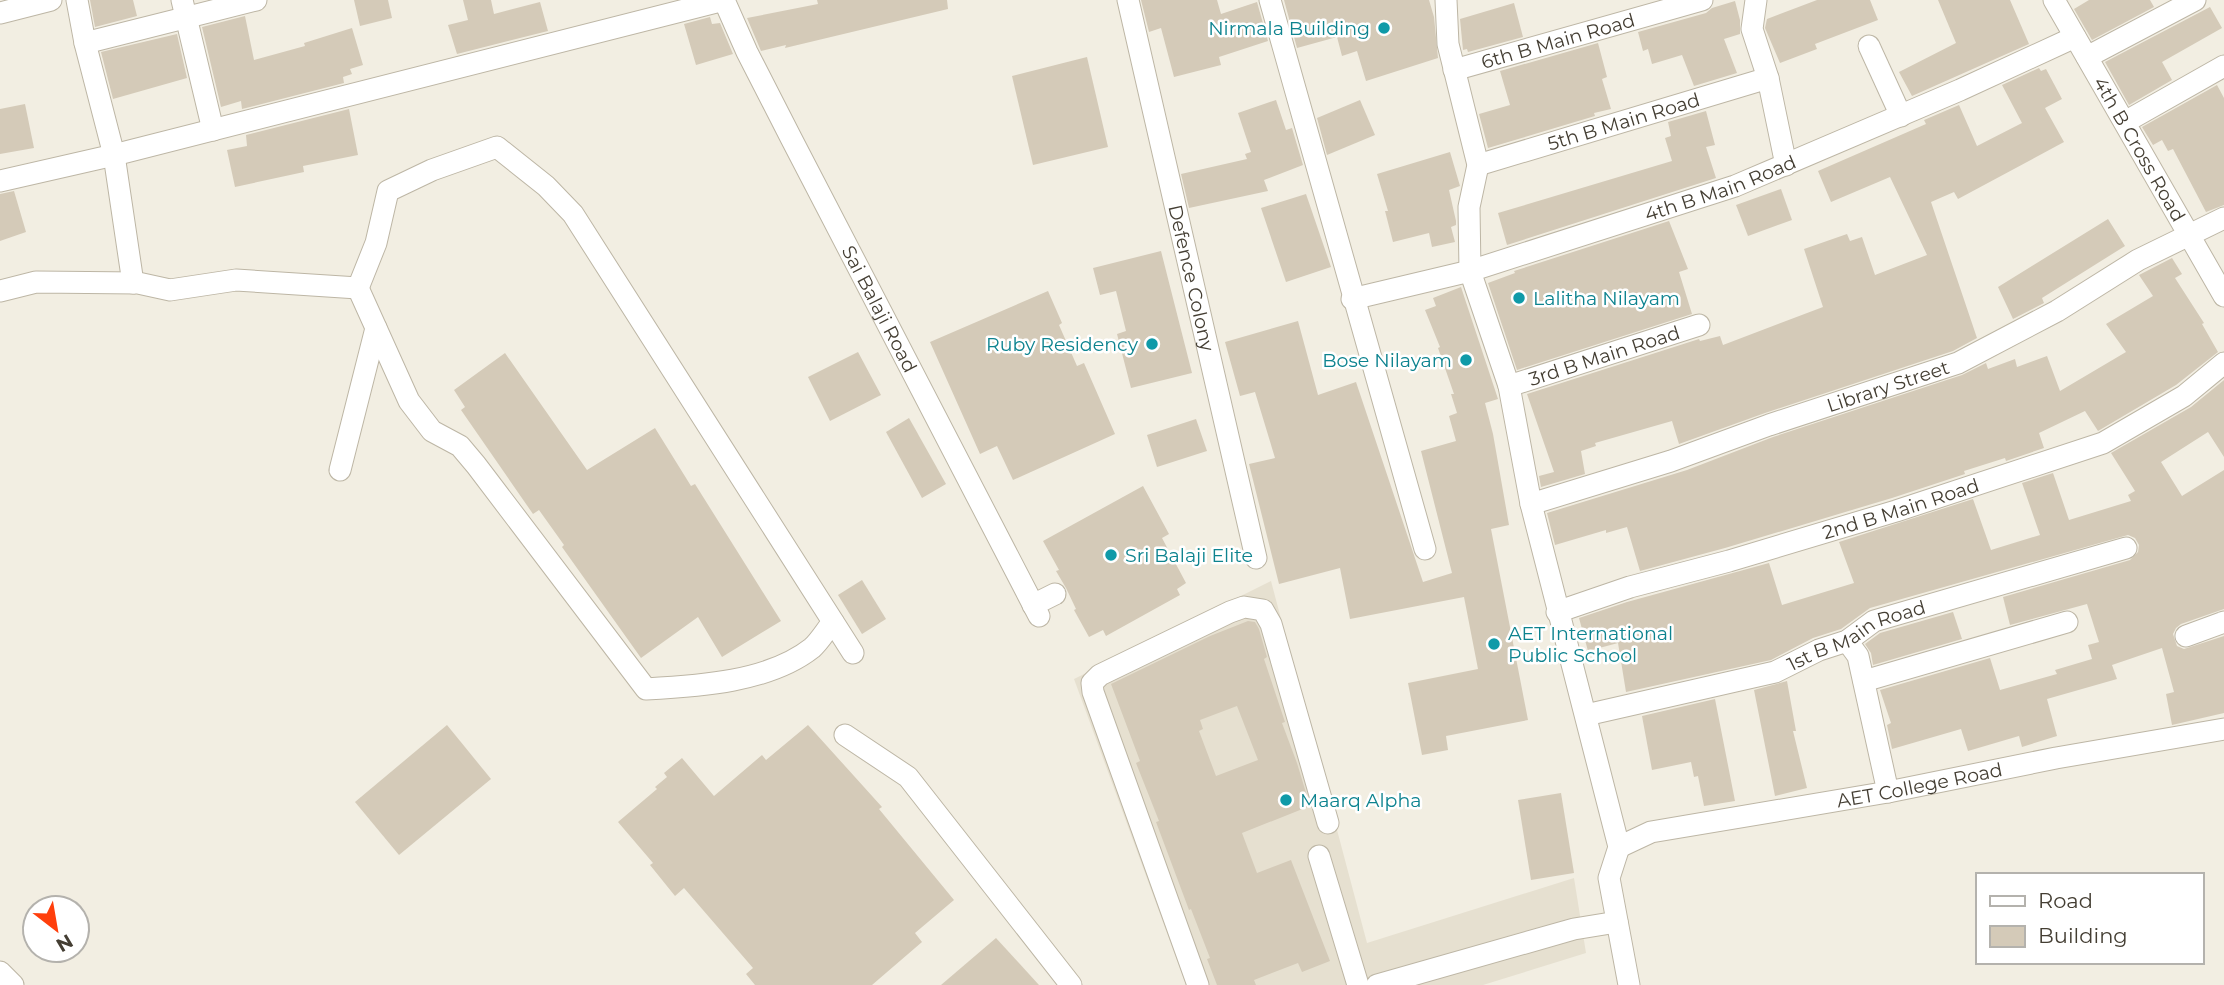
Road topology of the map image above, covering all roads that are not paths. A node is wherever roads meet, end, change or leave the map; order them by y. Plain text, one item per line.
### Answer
1 (51, 0) edge
2 (77, 0) edge
3 (256, 0) edge
4 (724, 0) edge
5 (1128, 0) edge
6 (1270, 0) edge
7 (1446, 0) edge
8 (1702, 0) edge
9 (1756, 0) edge
10 (2195, 0) edge
11 (2064, 3) edge
12 (677, 5) edge
13 (183, 8) edge
14 (0, 13) edge
15 (2075, 37) junction
16 (85, 43) junction
17 (1869, 46) dead end
18 (2087, 57) junction
19 (2224, 66) edge
20 (1454, 70) junction
21 (1768, 78) junction
22 (1901, 116) junction
23 (2125, 122) junction
24 (213, 130) junction
25 (114, 155) junction
26 (1478, 165) junction
27 (1786, 165) junction
28 (0, 181) edge
29 (2224, 218) edge
30 (2190, 236) junction
31 (1470, 271) junction
32 (132, 283) junction
33 (2222, 286) edge
34 (358, 288) junction
35 (0, 291) edge
36 (1352, 299) junction
37 (1699, 325) dead end
38 (376, 328) junction
39 (2224, 363) edge
40 (1509, 386) junction
41 (340, 470) dead end
42 (1531, 504) junction
43 (2126, 548) dead end
44 (1424, 549) dead end
45 (1256, 558) dead end
46 (1055, 593) dead end
47 (1557, 612) junction
48 (833, 622) junction
49 (2067, 622) dead end
50 (2224, 622) edge
51 (2186, 636) dead end
52 (1847, 641) junction
53 (853, 653) dead end
54 (1864, 681) junction
55 (1586, 715) junction
56 (2224, 729) edge
57 (845, 735) dead end
58 (1888, 792) junction
59 (1328, 823) dead end
60 (1619, 847) junction
61 (1319, 856) dead end
62 (1617, 922) junction
63 (0, 972) edge
64 (13, 985) edge
65 (1072, 985) edge
66 (1198, 985) edge
67 (1358, 985) edge
68 (1377, 985) edge
69 (1629, 985) edge

1 - 14 street
2 - 16 street
3 - 13 street
4 - 12 street
4 - 46 street, Sai Balaji Road
5 - 45 street, Defence Colony
6 - 36 street
7 - 20 street
8 - 20 street, 6th B Main Road
9 - 21 street
10 - 18 street
11 - 15 street, 4th B Cross Road
12 - 24 street
13 - 16 street
13 - 24 street
15 - 18 street, 4th B Cross Road
15 - 22 street, 4th B Main Road
16 - 25 street
17 - 22 street
18 - 23 street, 4th B Cross Road
19 - 23 street
20 - 26 street
21 - 26 street, 5th B Main Road
21 - 27 street
22 - 27 street, 4th B Main Road
23 - 30 street, 4th B Cross Road
24 - 25 street
25 - 28 street
25 - 32 street
26 - 31 street
27 - 31 street, 4th B Main Road
29 - 30 street, Library Street
30 - 33 street, 4th B Cross Road
30 - 42 street, Library Street
31 - 36 street, 4th B Main Road
31 - 40 street
32 - 34 street
32 - 35 street
34 - 38 street
34 - 48 street
36 - 44 street
37 - 40 street, 3rd B Main Road
38 - 41 street
38 - 48 street
39 - 47 street, 2nd B Main Road
40 - 42 street
42 - 47 street
43 - 52 street, 1st B Main Road
47 - 55 street
48 - 53 street
49 - 54 street
50 - 51 street
52 - 54 street
52 - 55 street, 1st B Main Road
54 - 58 street
55 - 60 street
56 - 58 street, AET College Road
57 - 65 street
58 - 60 street, AET College Road
59 - 66 street
60 - 62 street
61 - 67 street
62 - 68 street
62 - 69 street
63 - 64 street

